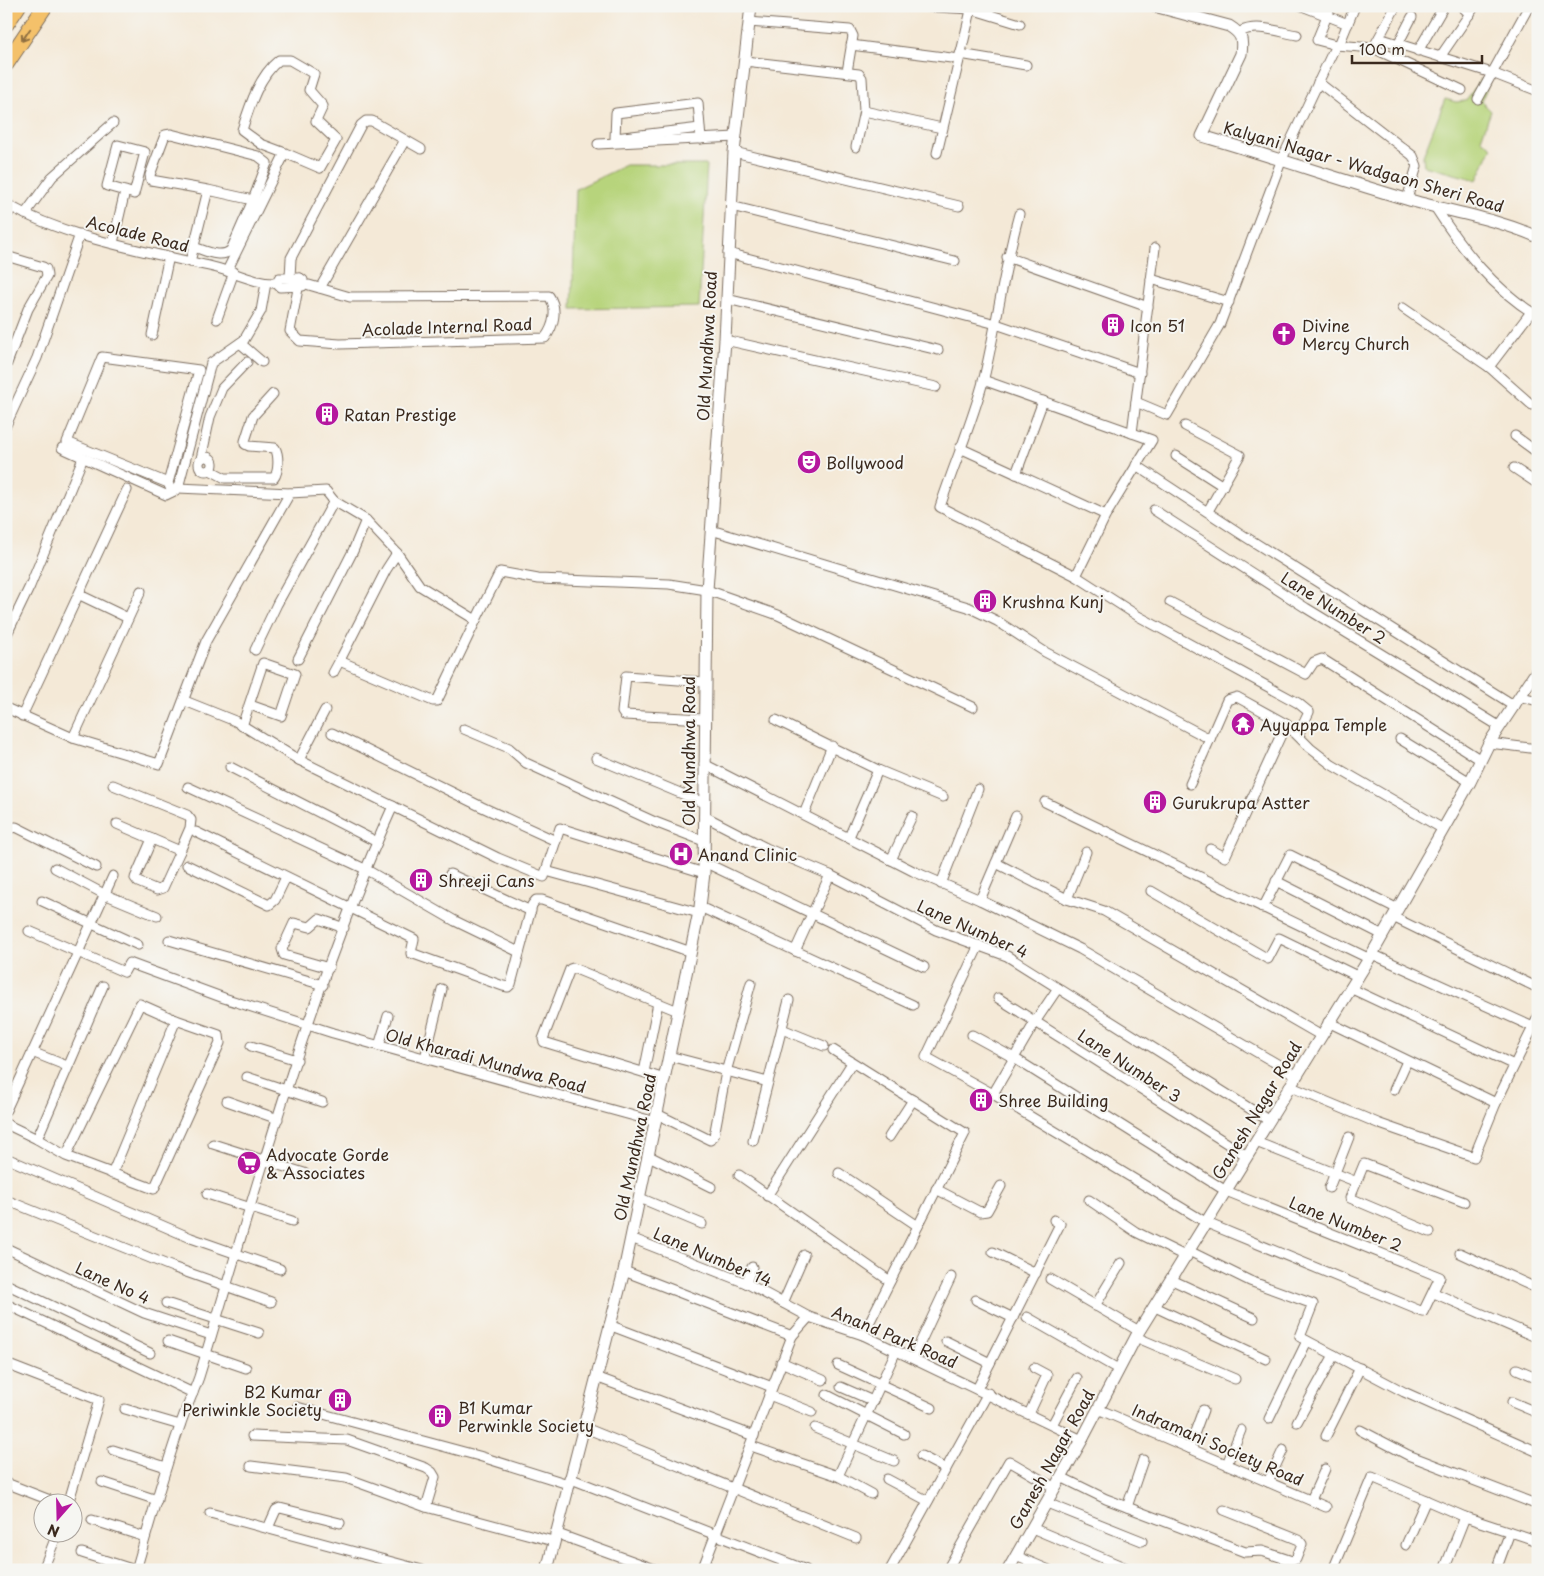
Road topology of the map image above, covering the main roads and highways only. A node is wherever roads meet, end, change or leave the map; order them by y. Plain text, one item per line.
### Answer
1 (18, 6) edge
2 (45, 6) edge
3 (6, 24) edge
4 (6, 64) edge

1 - 3 highway
2 -> 4 highway

